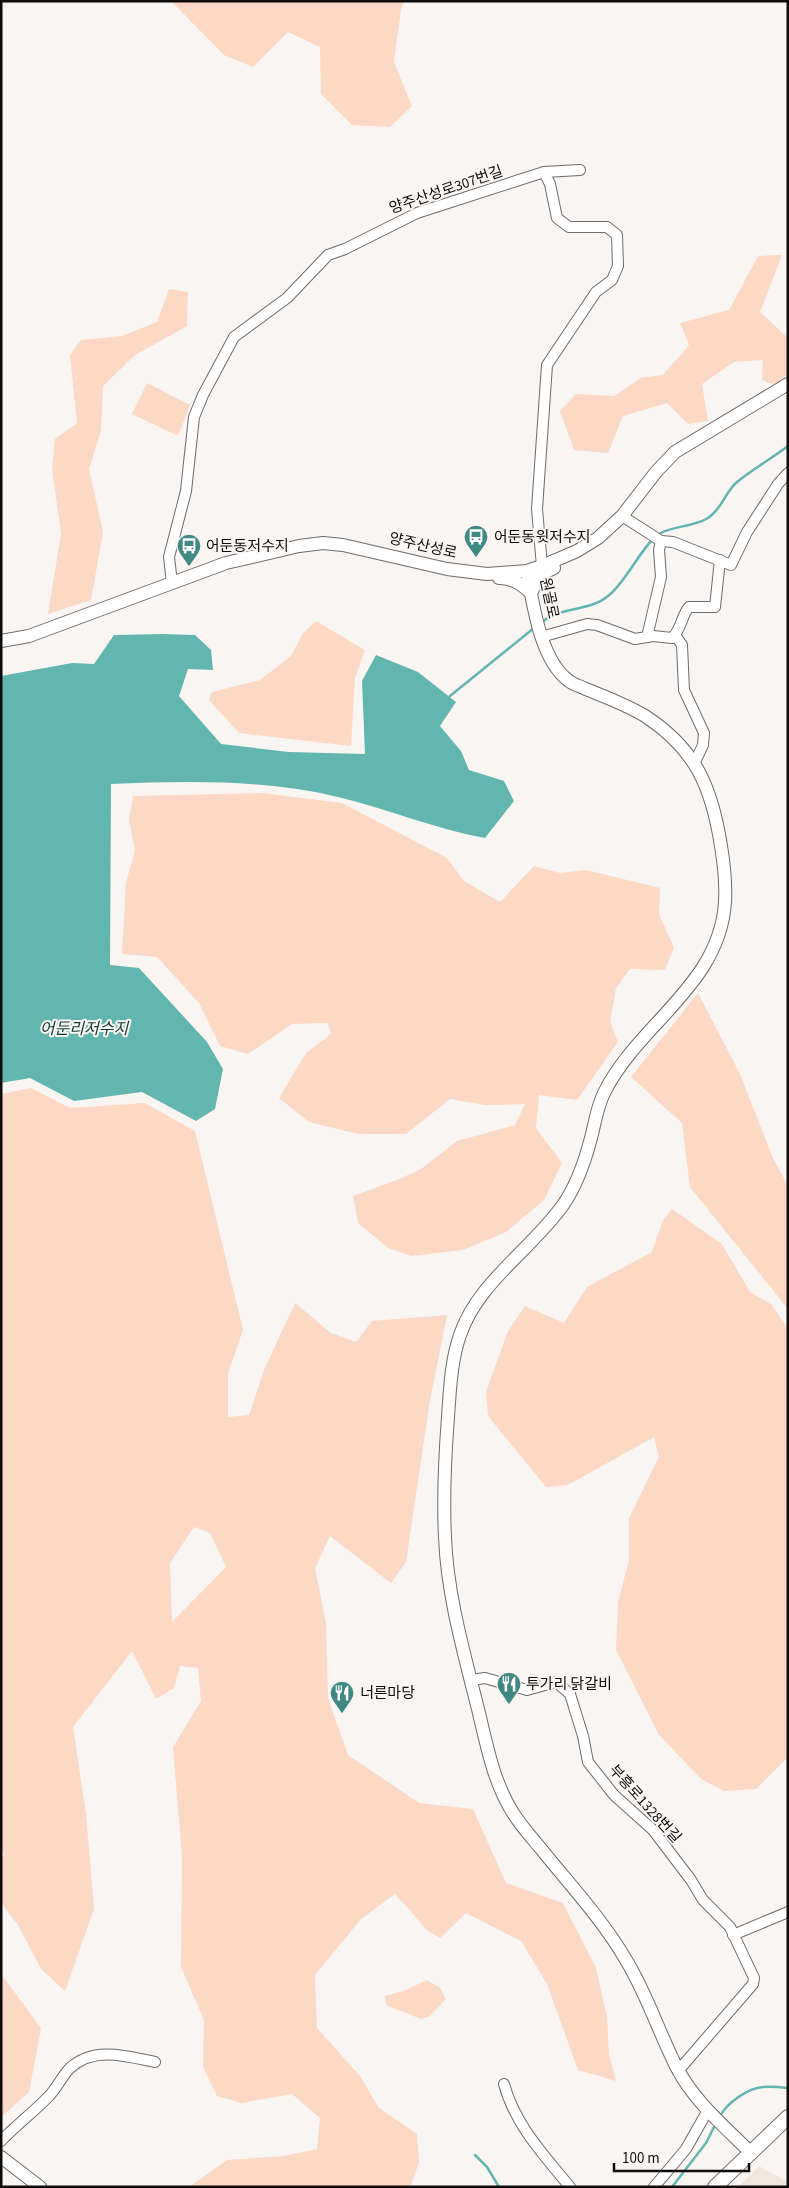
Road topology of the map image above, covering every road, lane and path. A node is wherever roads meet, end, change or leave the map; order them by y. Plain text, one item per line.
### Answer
1 (580, 170) dead end
2 (544, 172) junction
3 (788, 384) edge
4 (788, 474) edge
5 (622, 516) junction
6 (657, 538) junction
7 (576, 551) junction
8 (720, 560) junction
9 (542, 566) junction
10 (527, 571) junction
11 (471, 572) junction
12 (172, 583) junction
13 (531, 593) junction
14 (540, 634) junction
15 (675, 635) junction
16 (647, 637) junction
17 (1, 641) edge
18 (694, 764) junction
19 (471, 1680) junction
20 (788, 1912) edge
21 (733, 1935) junction
22 (155, 2062) dead end
23 (678, 2071) junction
24 (504, 2084) dead end
25 (711, 2112) junction
26 (788, 2117) edge
27 (1, 2141) edge
28 (750, 2152) junction
29 (1, 2157) edge
30 (40, 2187) edge
31 (570, 2187) edge
32 (654, 2187) edge
33 (715, 2187) edge

1 - 2 street, 양주산성로307번길
2 - 9 street
2 - 12 street, 양주산성로307번길
3 - 5 street, 양주산성로
4 - 8 street
5 - 6 street
5 - 7 street, 양주산성로
6 - 8 street
6 - 16 street
7 - 9 street, 양주산성로
7 - 13 street
8 - 15 street
9 - 10 street, 양주산성로
10 - 11 street, 양주산성로
10 - 13 street, 원골로
11 - 12 street, 양주산성로
11 - 13 street
12 - 17 street, 양주산성로
13 - 14 street, 원골로
14 - 16 street
14 - 18 street, 원골로
15 - 16 street
15 - 18 street
18 - 19 street, 원골로
19 - 21 street, 부흥로1328번길
19 - 23 street, 원골로
20 - 21 street
21 - 23 street, 부흥로1328번길
22 - 27 street
23 - 25 street, 원골로
24 - 31 street
25 - 28 street, 원골로
25 - 32 street
26 - 28 main road
28 - 33 main road
29 - 30 street

